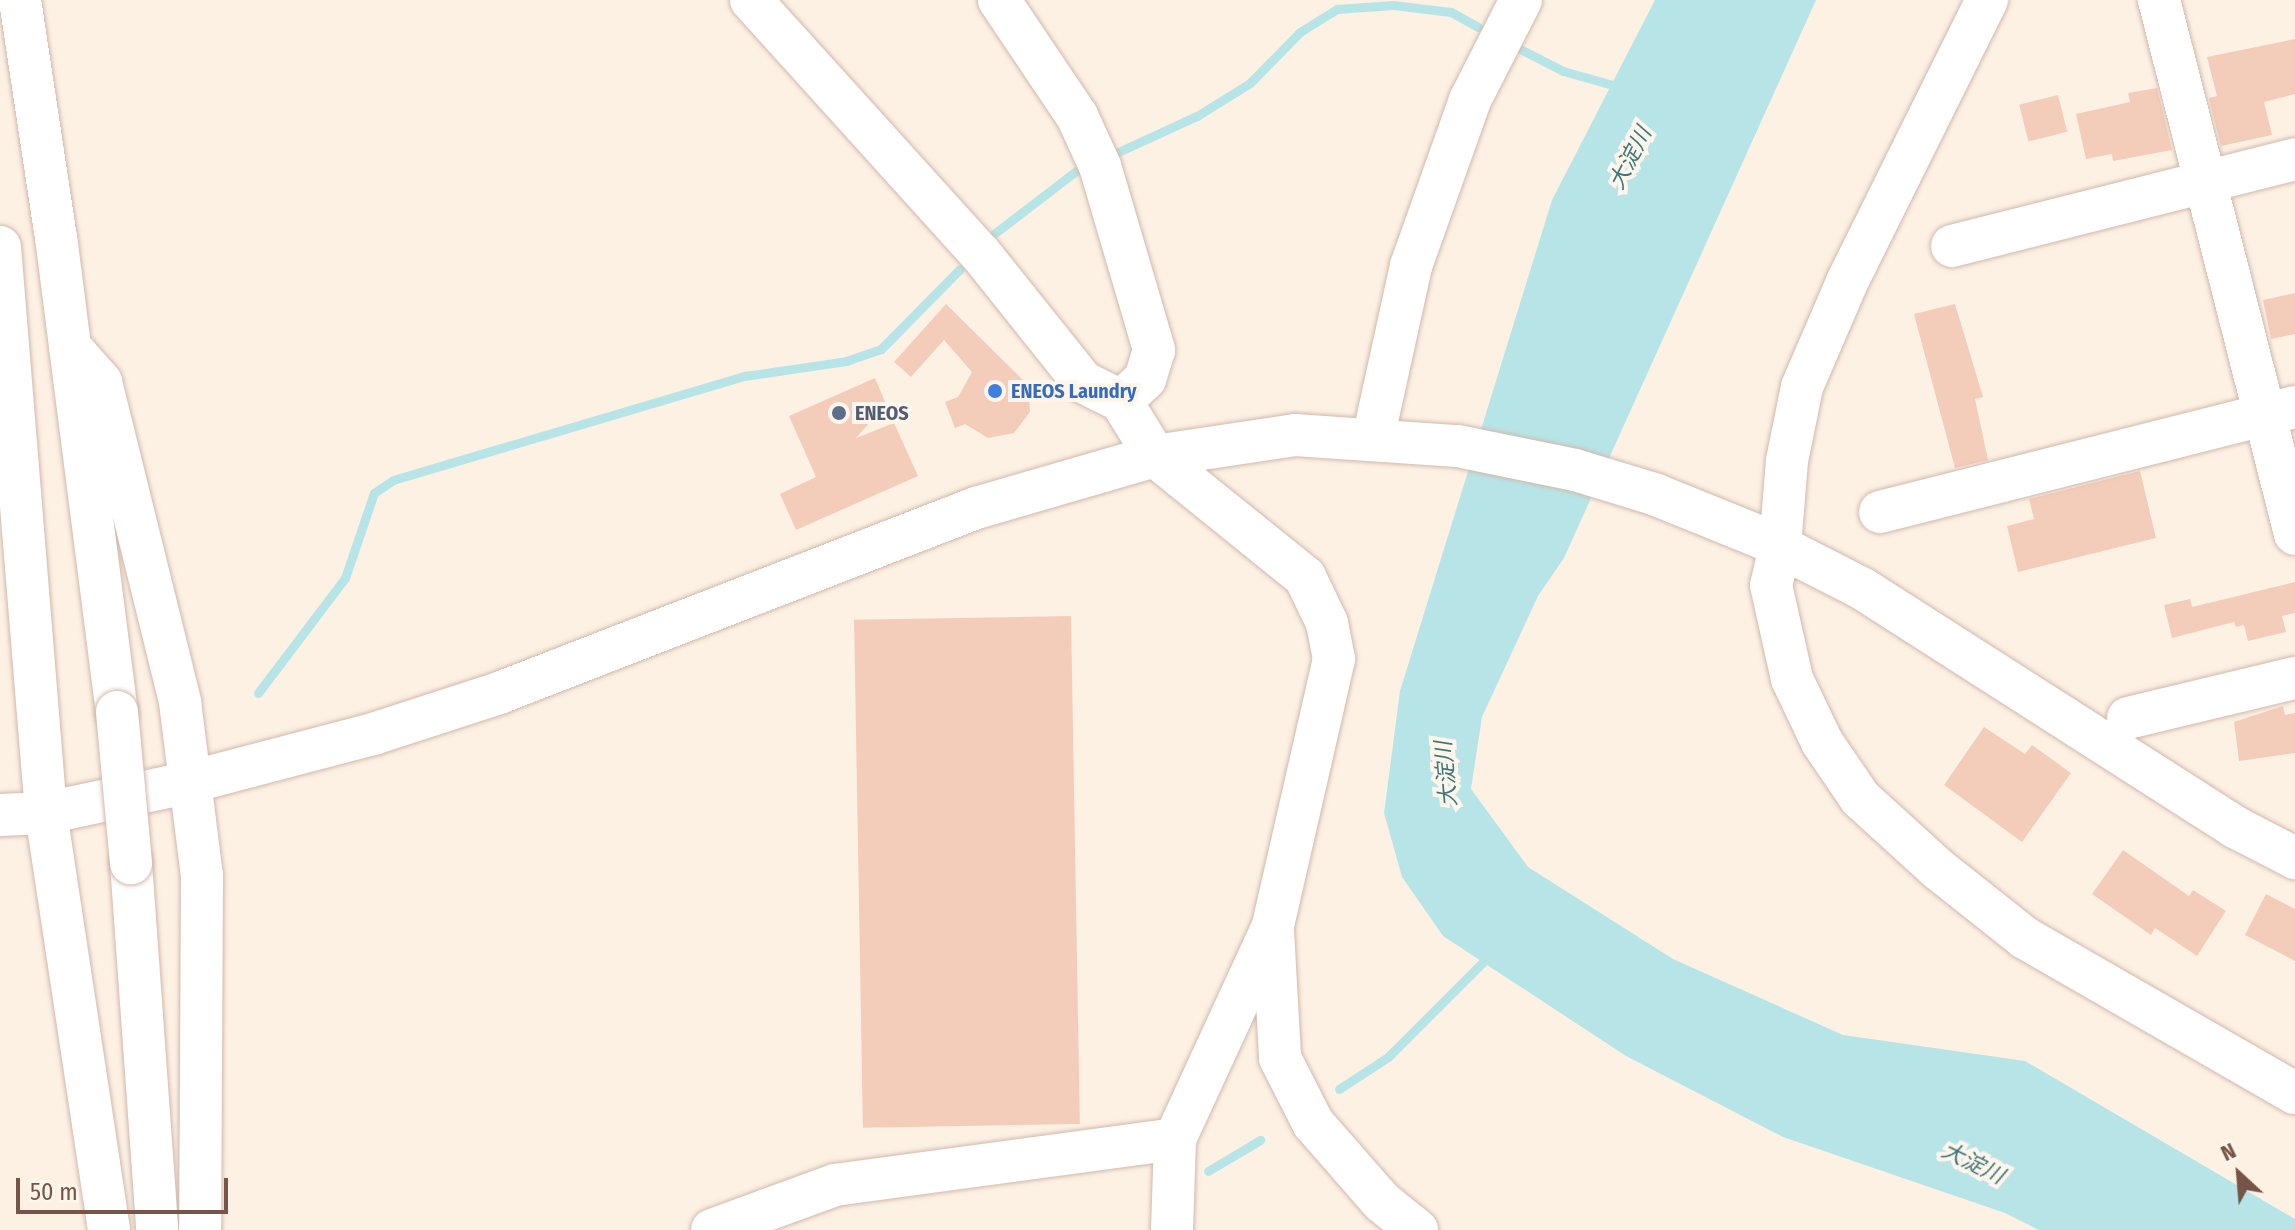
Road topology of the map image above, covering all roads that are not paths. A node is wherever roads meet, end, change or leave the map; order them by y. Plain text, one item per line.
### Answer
1 (20, 0) edge
2 (751, 0) edge
3 (999, 0) edge
4 (1521, 0) edge
5 (1987, 0) edge
6 (2159, 0) edge
7 (2295, 159) edge
8 (2203, 183) junction
9 (1952, 246) dead end
10 (0, 247) edge
11 (70, 347) junction
12 (1121, 401) junction
13 (2278, 411) edge
14 (6, 425) edge
15 (1384, 439) junction
16 (1155, 456) junction
17 (1880, 512) dead end
18 (2295, 534) edge
19 (1772, 542) junction
20 (2295, 678) edge
21 (2128, 718) dead end
22 (190, 782) junction
23 (46, 813) junction
24 (0, 815) edge
25 (2295, 858) edge
26 (1273, 926) junction
27 (2295, 1093) edge
28 (1175, 1139) junction
29 (109, 1230) edge
30 (157, 1230) edge
31 (200, 1230) edge
32 (712, 1230) edge
33 (1172, 1230) edge
34 (1417, 1230) edge

1 - 11 street
2 - 12 street
3 - 12 street
4 - 15 street
5 - 19 street
6 - 8 street
7 - 8 street
8 - 9 street
8 - 13 street
10 - 14 street
11 - 22 street
11 - 30 street, bridge
12 - 16 street
13 - 17 street
13 - 18 street
14 - 23 street
15 - 16 street
15 - 19 street
16 - 22 street
16 - 26 street
19 - 25 street
19 - 27 street
20 - 21 street
22 - 23 street
22 - 31 street
23 - 24 street
23 - 29 street
26 - 28 street
26 - 34 street
28 - 32 street
28 - 33 street

